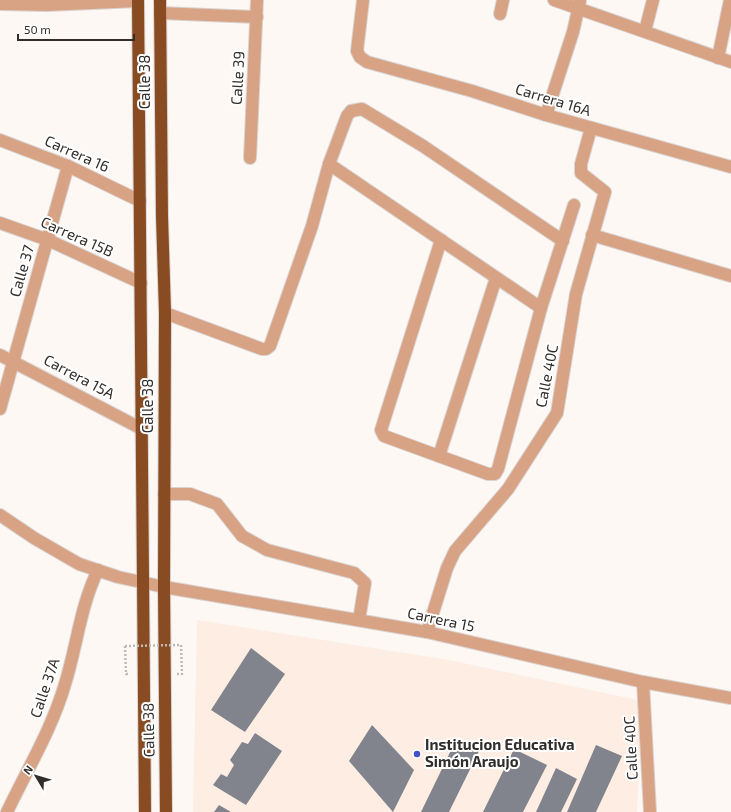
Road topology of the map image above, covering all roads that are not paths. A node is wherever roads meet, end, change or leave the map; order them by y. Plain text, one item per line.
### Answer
1 (138, 0) edge
2 (160, 0) edge
3 (257, 0) edge
4 (363, 0) edge
5 (503, 0) edge
6 (554, 0) edge
7 (654, 0) edge
8 (730, 0) edge
9 (47, 3) edge
10 (0, 4) edge
11 (579, 4) edge
12 (160, 13) junction
13 (500, 14) dead end
14 (257, 17) junction
15 (645, 31) junction
16 (718, 58) junction
17 (731, 62) edge
18 (546, 116) junction
19 (591, 128) junction
20 (0, 140) edge
21 (250, 158) dead end
22 (329, 164) junction
23 (68, 166) junction
24 (731, 167) edge
25 (140, 201) junction
26 (574, 205) dead end
27 (0, 223) edge
28 (592, 235) junction
29 (48, 240) junction
30 (441, 240) junction
31 (563, 241) junction
32 (731, 276) edge
33 (496, 278) junction
34 (141, 283) junction
35 (541, 308) junction
36 (165, 313) junction
37 (0, 355) edge
38 (12, 361) junction
39 (0, 409) edge
40 (142, 429) junction
41 (439, 456) junction
42 (164, 494) junction
43 (0, 515) edge
44 (98, 570) junction
45 (143, 583) junction
46 (164, 587) junction
47 (360, 620) junction
48 (427, 632) junction
49 (643, 682) junction
50 (731, 698) edge
51 (7, 812) edge
52 (145, 812) edge
53 (166, 812) edge
54 (650, 812) edge

1 - 9 street
1 - 25 highway, Calle 38
2 - 12 highway, Calle 38
3 - 14 street, Calle 39
4 - 18 street, Carrera 16A
5 - 13 street
6 - 11 street
7 - 15 street
8 - 16 street
9 - 10 street
11 - 15 street
11 - 18 street
12 - 14 street
12 - 36 highway, Calle 38
14 - 21 street, Calle 39
15 - 16 street
16 - 17 street
18 - 19 street, Carrera 16A
19 - 24 street, Carrera 16A
19 - 28 street, Calle 40C
20 - 23 street, Carrera 16
22 - 30 street
22 - 31 street
22 - 36 street
23 - 25 street, Carrera 16
23 - 29 street, Calle 37
25 - 34 highway, Calle 38
26 - 31 street
27 - 29 street, Carrera 15B
28 - 32 street
28 - 48 street, Calle 40C
29 - 34 street, Carrera 15B
29 - 38 street, Calle 37
30 - 33 street
30 - 41 street
31 - 35 street
33 - 35 street
33 - 41 street
34 - 40 highway, Calle 38
35 - 41 street
36 - 42 highway, Calle 38
37 - 38 street, Carrera 15A
38 - 39 street, Calle 37
38 - 40 street, Carrera 15A
40 - 45 highway, Calle 38
42 - 46 highway, Calle 38
42 - 47 street
43 - 44 street
44 - 45 street
44 - 51 street, Calle 37A
45 - 46 street, Carrera 15
45 - 52 highway, Calle 38
46 - 47 street, Carrera 15
46 - 53 highway, Calle 38
47 - 48 street, Carrera 15
48 - 49 street, Carrera 15
49 - 50 street, Carrera 15
49 - 54 street, Calle 40C

